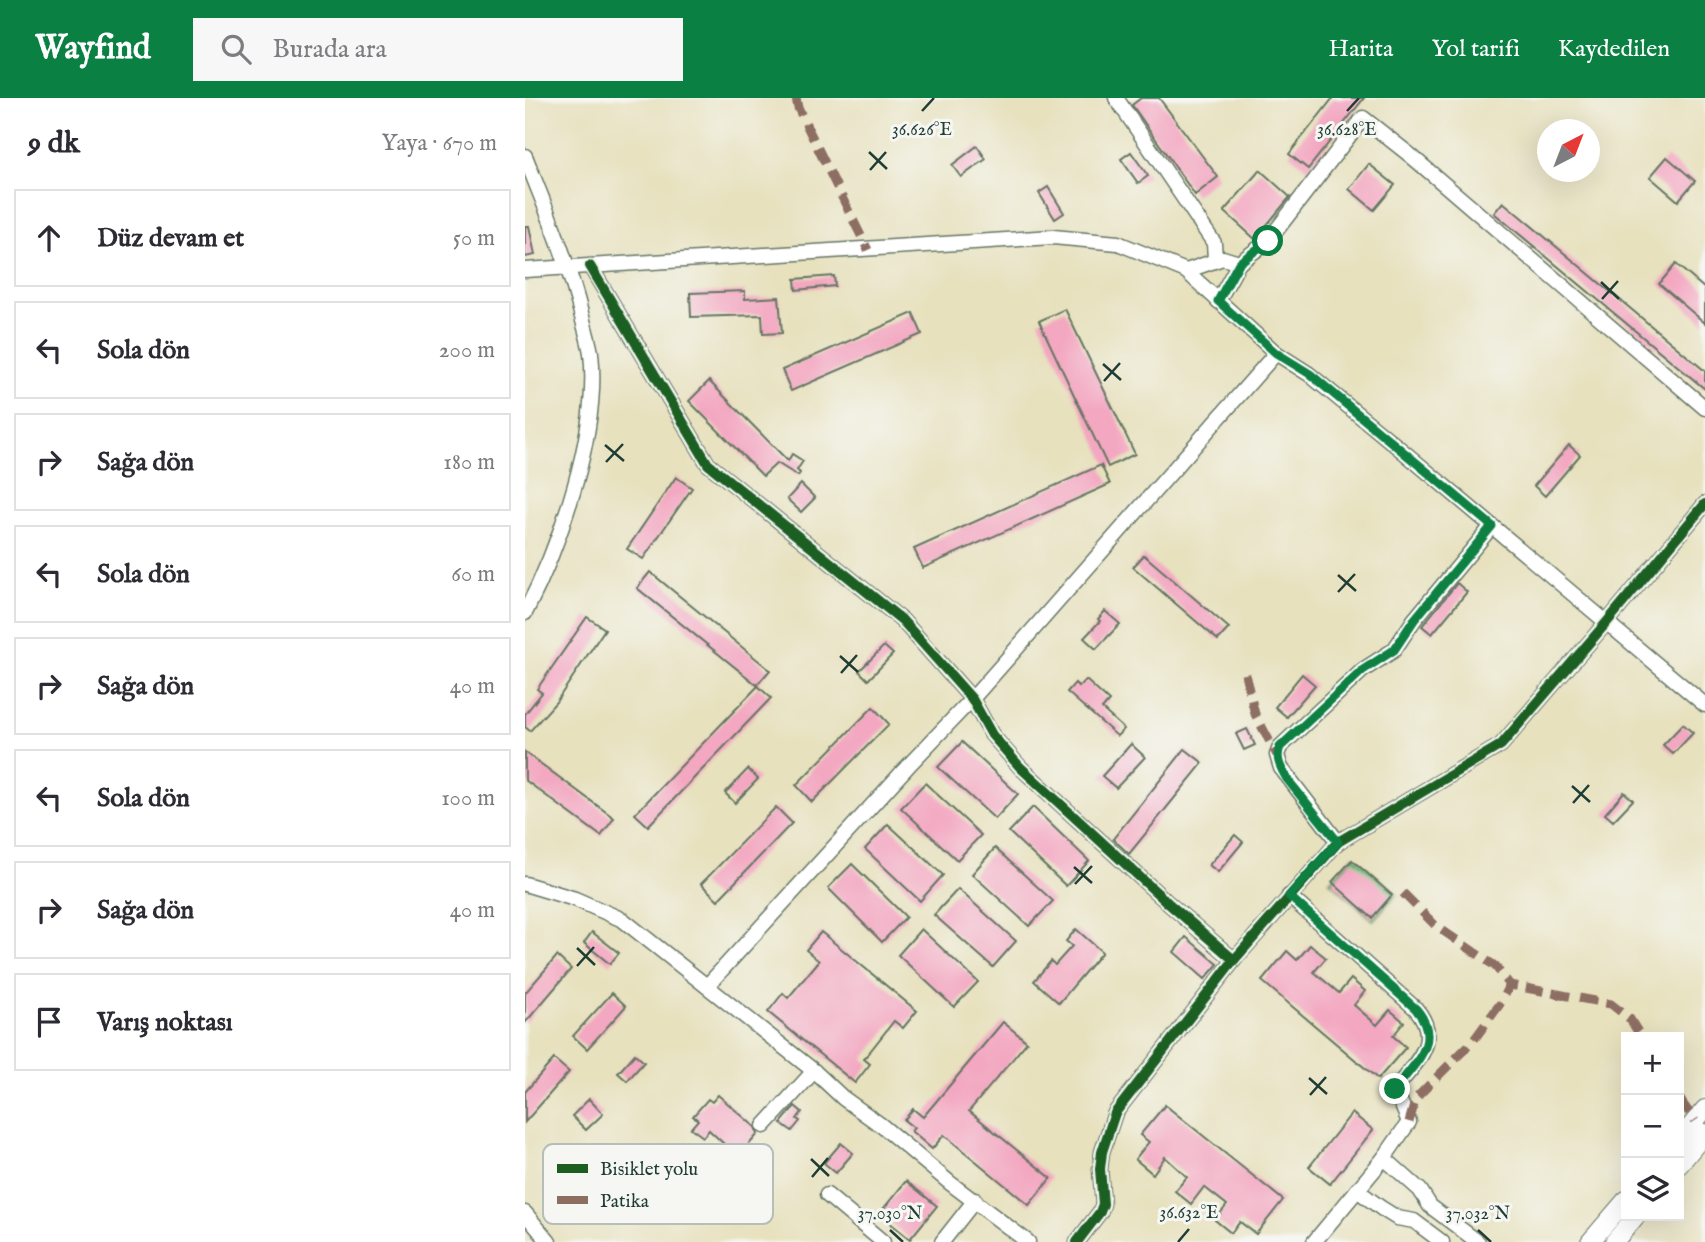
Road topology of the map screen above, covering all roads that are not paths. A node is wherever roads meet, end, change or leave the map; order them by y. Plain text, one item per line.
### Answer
1 (1116, 98) edge
2 (525, 156) edge
3 (1215, 259) junction
4 (1239, 263) junction
5 (590, 266) junction
6 (569, 267) junction
7 (525, 270) edge
8 (1186, 271) junction
9 (1218, 301) junction
10 (1276, 353) junction
11 (1705, 408) edge
12 (1705, 504) edge
13 (1492, 526) junction
14 (525, 614) edge
15 (1607, 622) junction
16 (972, 699) junction
17 (1705, 705) edge
18 (1338, 842) junction
19 (525, 884) edge
20 (1289, 896) junction
21 (1234, 960) junction
22 (707, 986) junction
23 (814, 1071) junction
24 (1705, 1109) edge
25 (765, 1126) dead end
26 (1705, 1133) edge
27 (1684, 1134) edge
28 (1384, 1158) junction
29 (1684, 1159) edge
30 (1357, 1190) junction
31 (827, 1195) dead end
32 (975, 1200) junction
33 (1621, 1206) edge
34 (525, 1213) edge
35 (1632, 1221) edge
36 (549, 1242) edge
37 (883, 1242) edge
38 (943, 1242) edge
39 (1028, 1242) edge
40 (1077, 1242) edge
41 (1314, 1242) edge
42 (1442, 1242) edge
43 (1478, 1242) edge
44 (1590, 1242) edge
45 (1615, 1242) edge

1 - 3 street
2 - 6 street
3 - 4 street
3 - 8 street
4 - 9 street
4 - 11 street
5 - 6 street
5 - 8 street
5 - 16 street
6 - 7 street
6 - 14 street
8 - 9 street
9 - 10 street
10 - 13 street
10 - 16 street
12 - 15 street
13 - 15 street
13 - 18 street
15 - 17 street
15 - 18 street
16 - 21 street
16 - 22 street
18 - 20 street
19 - 22 street
20 - 21 street
20 - 28 street
21 - 40 street
22 - 23 street
23 - 25 street
23 - 32 street
24 - 27 main road
26 - 29 main road
28 - 30 street
28 - 43 street
30 - 41 street
30 - 42 street
31 - 37 street
32 - 38 street
32 - 39 street
33 - 44 main road
34 - 36 street
35 - 45 main road

